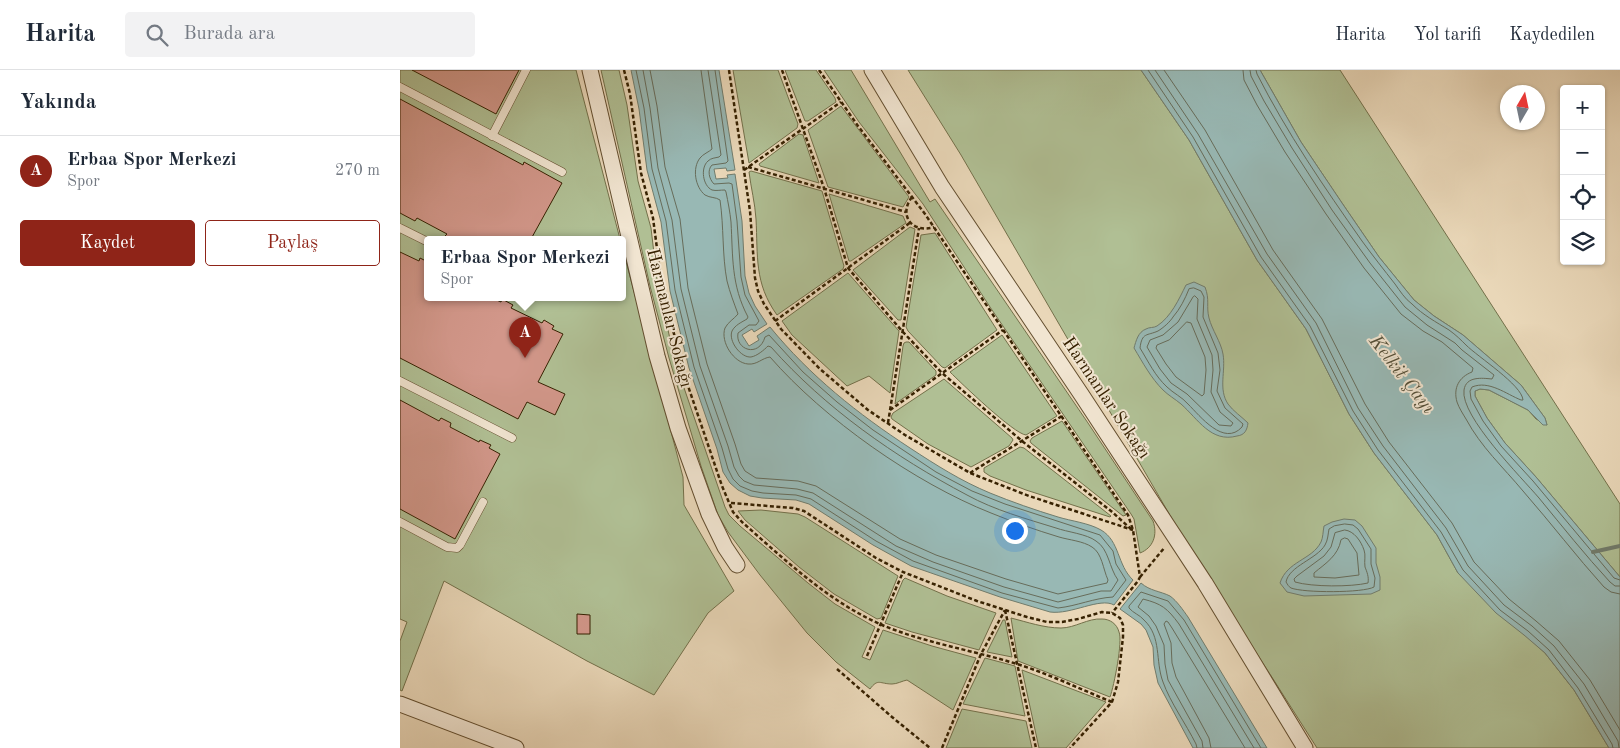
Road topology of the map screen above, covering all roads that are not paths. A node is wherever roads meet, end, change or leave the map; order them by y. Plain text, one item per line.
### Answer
1 (526, 70) edge
2 (590, 70) edge
3 (872, 70) edge
4 (400, 87) edge
5 (492, 136) junction
6 (562, 172) dead end
7 (400, 228) edge
8 (424, 240) edge
9 (400, 381) edge
10 (512, 438) dead end
11 (483, 502) dead end
12 (400, 522) edge
13 (738, 565) dead end
14 (400, 704) edge
15 (516, 748) edge
16 (1305, 748) edge

1 - 5 lane
2 - 13 street, Harmanlar Sokağı
3 - 16 street, Harmanlar Sokağı
4 - 5 lane
5 - 6 lane
7 - 8 lane
9 - 10 lane
11 - 12 lane
14 - 15 street

